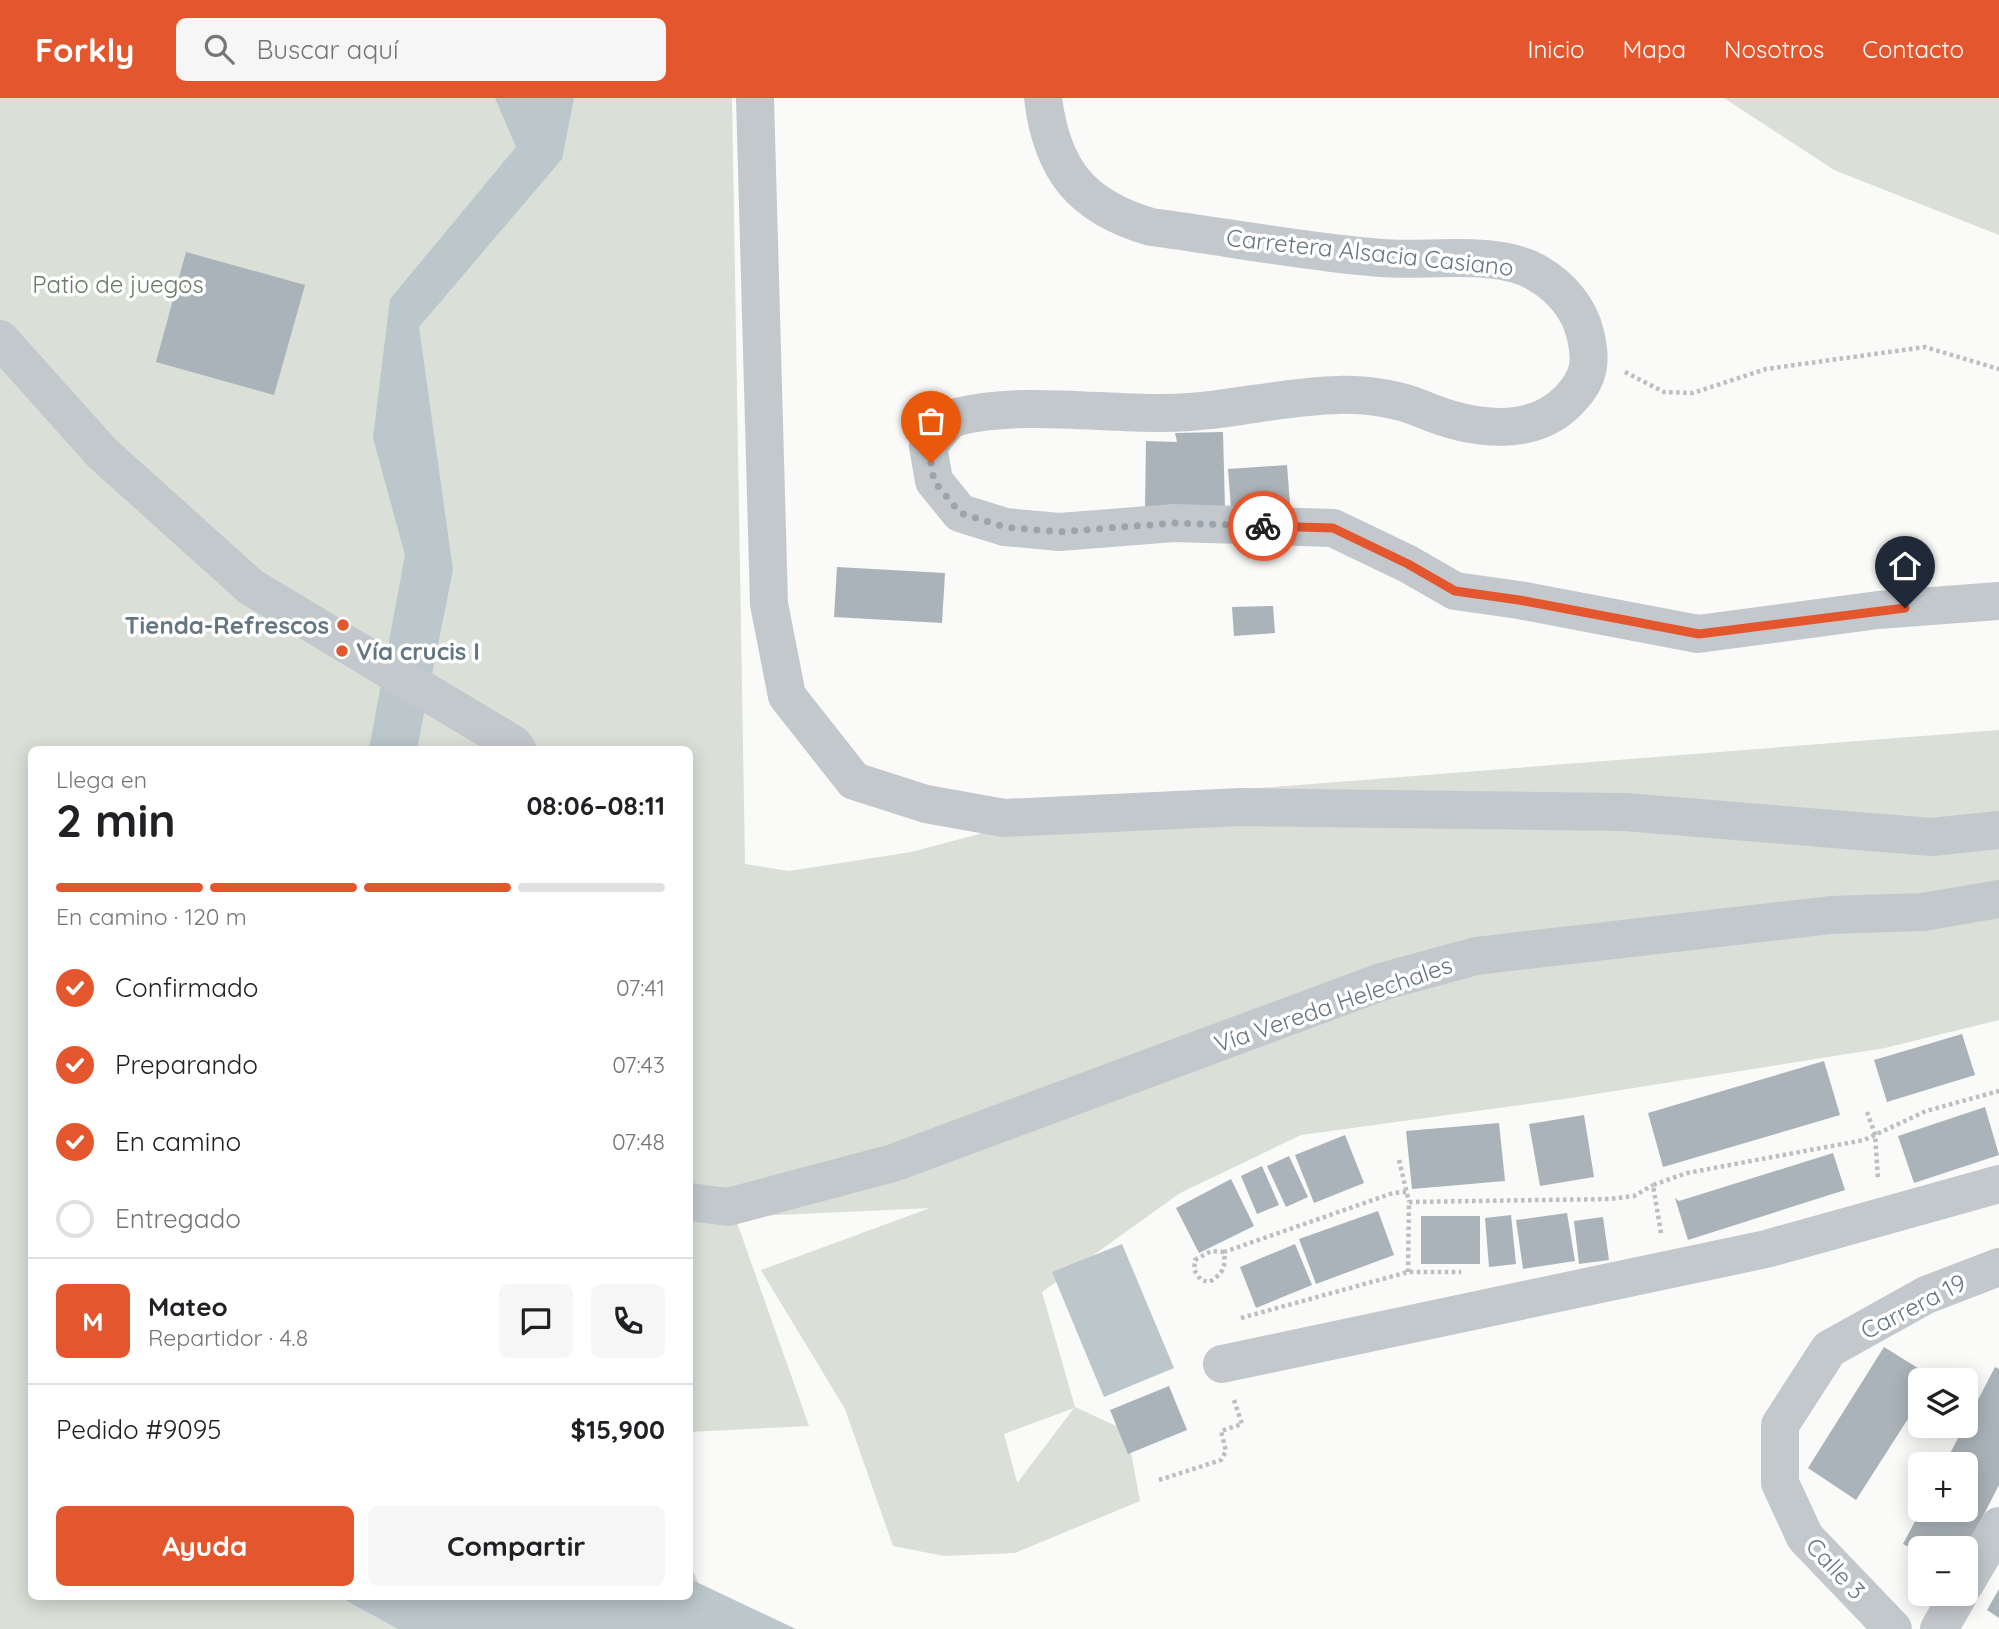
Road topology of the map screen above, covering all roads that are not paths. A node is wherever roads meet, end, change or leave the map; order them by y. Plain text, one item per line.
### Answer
1 (755, 98) edge
2 (1043, 98) edge
3 (0, 339) edge
4 (1999, 601) edge
5 (515, 746) edge
6 (1999, 830) edge
7 (1999, 899) edge
8 (1999, 1184) edge
9 (693, 1202) edge
10 (1992, 1277) edge
11 (1829, 1349) joint
12 (1222, 1364) dead end
13 (1999, 1526) edge
14 (1978, 1562) edge
15 (1952, 1606) edge
16 (1893, 1629) edge
17 (1939, 1629) edge

1 - 6 street
2 - 4 street, Carretera Alsacia Casiano
3 - 5 street
7 - 9 street, Vía Vereda Helechales
8 - 12 street
10 - 11 street, Carrera 19
11 - 16 street, Calle 3
13 - 14 street
15 - 17 street

